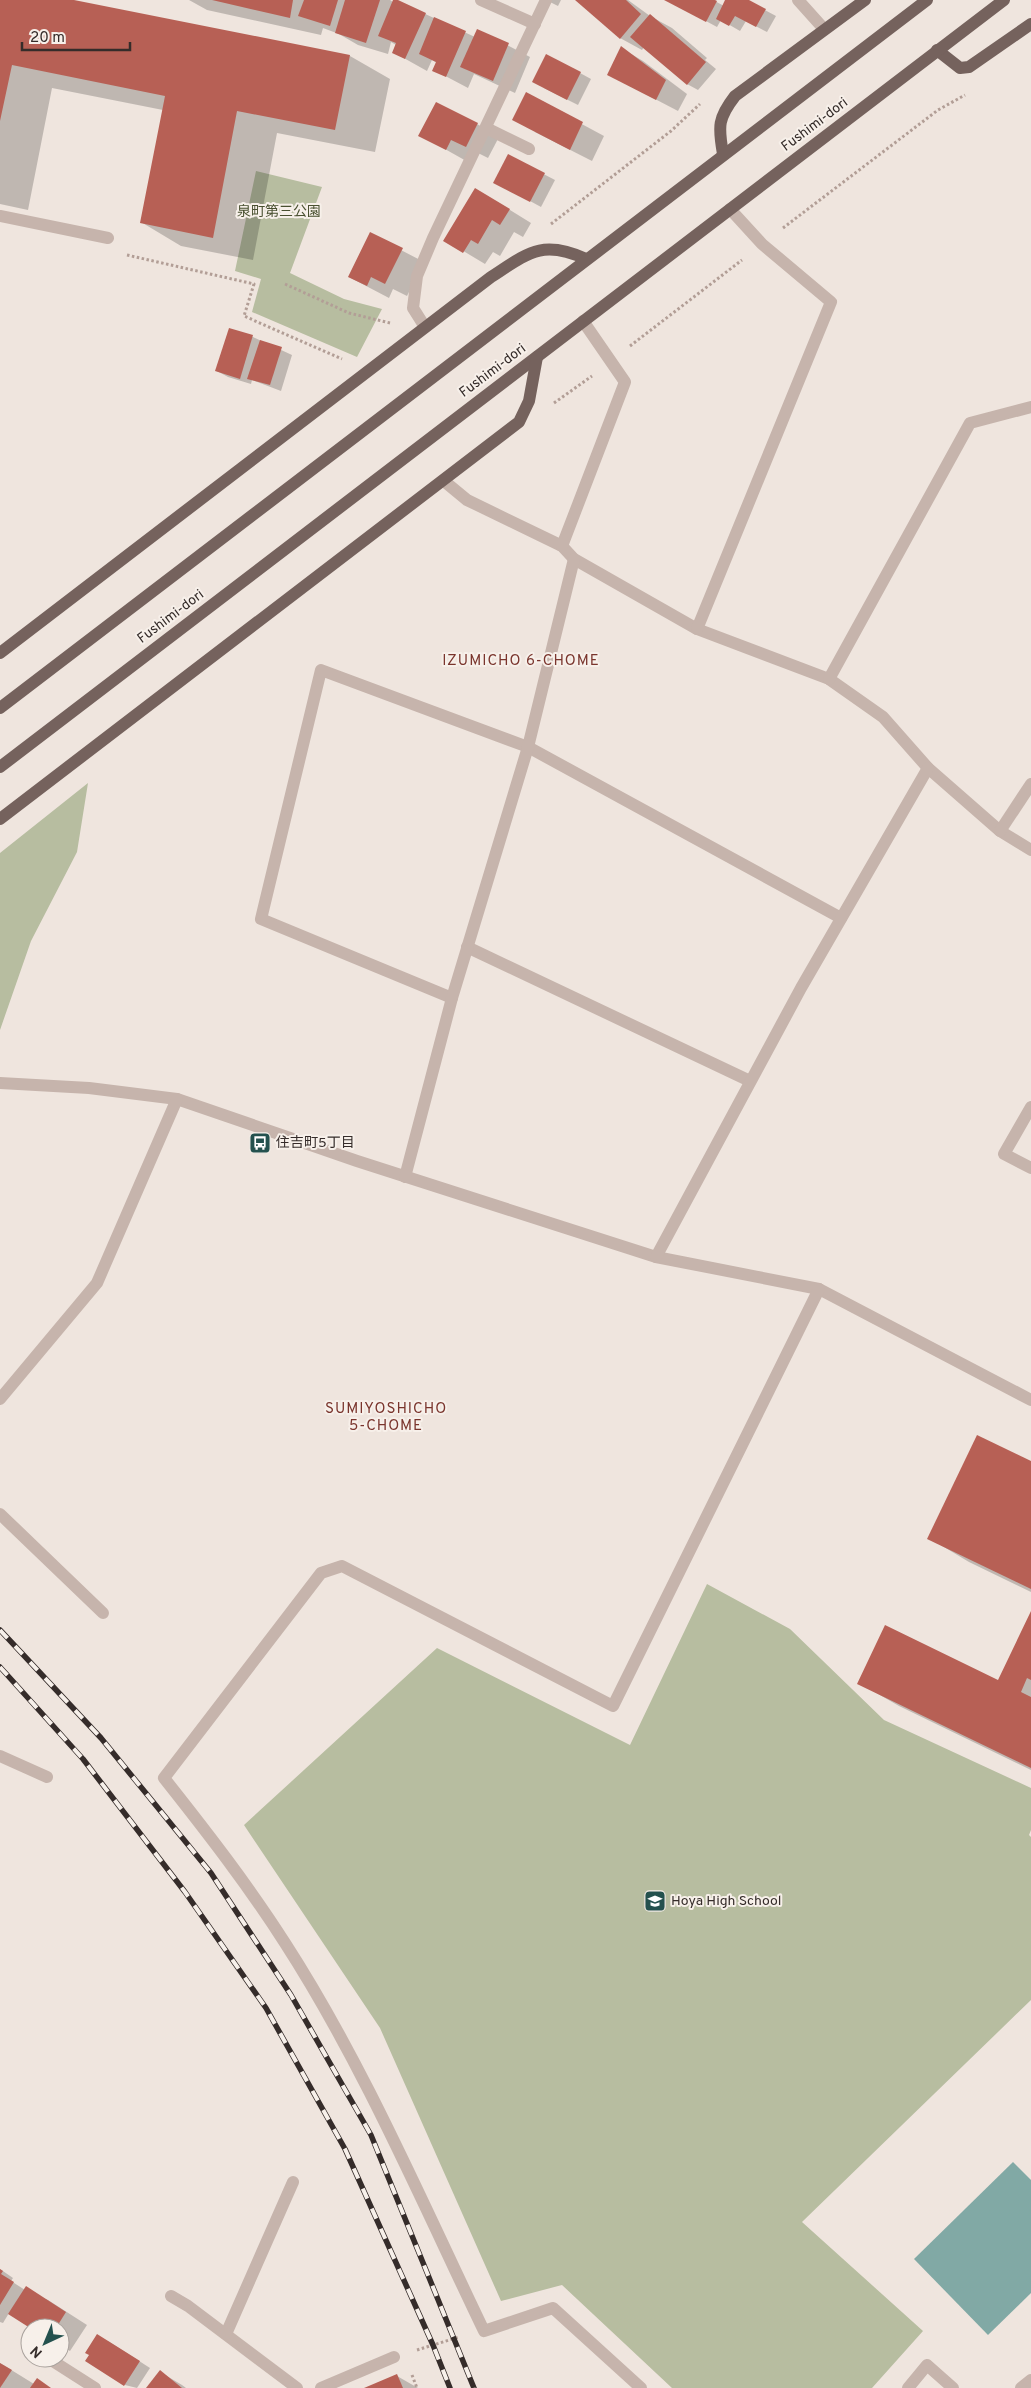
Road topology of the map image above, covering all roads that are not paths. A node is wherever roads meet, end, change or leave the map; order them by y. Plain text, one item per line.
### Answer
1 (481, 0) edge
2 (546, 0) edge
3 (798, 0) edge
4 (865, 0) edge
5 (927, 0) edge
6 (1004, 0) edge
7 (534, 24) junction
8 (1031, 24) edge
9 (824, 29) junction
10 (937, 50) junction
11 (486, 128) junction
12 (529, 149) dead end
13 (723, 154) junction
14 (730, 209) junction
15 (0, 216) edge
16 (108, 238) road end
17 (586, 259) junction
18 (582, 321) junction
19 (425, 327) junction
20 (537, 357) junction
21 (1031, 407) edge
22 (444, 481) junction
23 (562, 546) junction
24 (574, 559) junction
25 (697, 629) junction
26 (0, 653) edge
27 (829, 679) junction
28 (0, 708) edge
29 (528, 747) junction
30 (0, 767) edge
31 (928, 768) junction
32 (1031, 784) edge
33 (0, 819) edge
34 (1000, 831) junction
35 (1031, 850) edge
36 (841, 918) junction
37 (467, 947) junction
38 (452, 998) junction
39 (750, 1081) junction
40 (0, 1083) edge
41 (177, 1099) junction
42 (1031, 1107) edge
43 (1031, 1168) edge
44 (405, 1176) junction
45 (656, 1257) junction
46 (819, 1288) junction
47 (0, 1400) edge
48 (1031, 1400) edge
49 (0, 1514) edge
50 (103, 1613) dead end
51 (0, 1756) edge
52 (47, 1777) dead end
53 (293, 2182) dead end
54 (171, 2296) dead end
55 (226, 2334) junction
56 (394, 2357) road end
57 (64, 2368) edge
58 (1031, 2380) edge
59 (95, 2388) edge
60 (297, 2388) edge
61 (321, 2388) edge
62 (641, 2388) edge
63 (908, 2388) edge
64 (953, 2388) edge
65 (1021, 2388) edge

1 - 7 street
2 - 7 street
3 - 9 street
4 - 9 main road
5 - 13 main road
6 - 10 main road, Fushimi-dori
7 - 11 street
8 - 10 main road
9 - 13 main road
10 - 14 main road, Fushimi-dori
11 - 12 street
11 - 19 street
13 - 17 main road
14 - 18 main road, Fushimi-dori
14 - 25 street
15 - 16 street
17 - 19 main road
17 - 28 main road
18 - 20 main road, Fushimi-dori
18 - 23 street
19 - 26 main road
20 - 22 main road
20 - 30 main road, Fushimi-dori
21 - 27 street
22 - 23 street
22 - 33 main road
23 - 24 street
24 - 25 street
24 - 29 street
25 - 27 street
27 - 31 street
29 - 36 street
29 - 37 street
29 - 38 street
31 - 34 street
31 - 36 street
32 - 34 street
34 - 35 street
36 - 39 street
37 - 38 street
37 - 39 street
38 - 44 street
39 - 45 street
40 - 41 street
41 - 44 street
41 - 47 street
42 - 43 street
44 - 45 street
45 - 46 street
46 - 48 street
46 - 62 street
49 - 50 street
51 - 52 street
53 - 55 street
54 - 55 street
55 - 60 street
56 - 61 street
57 - 59 street
58 - 65 street
63 - 64 street

